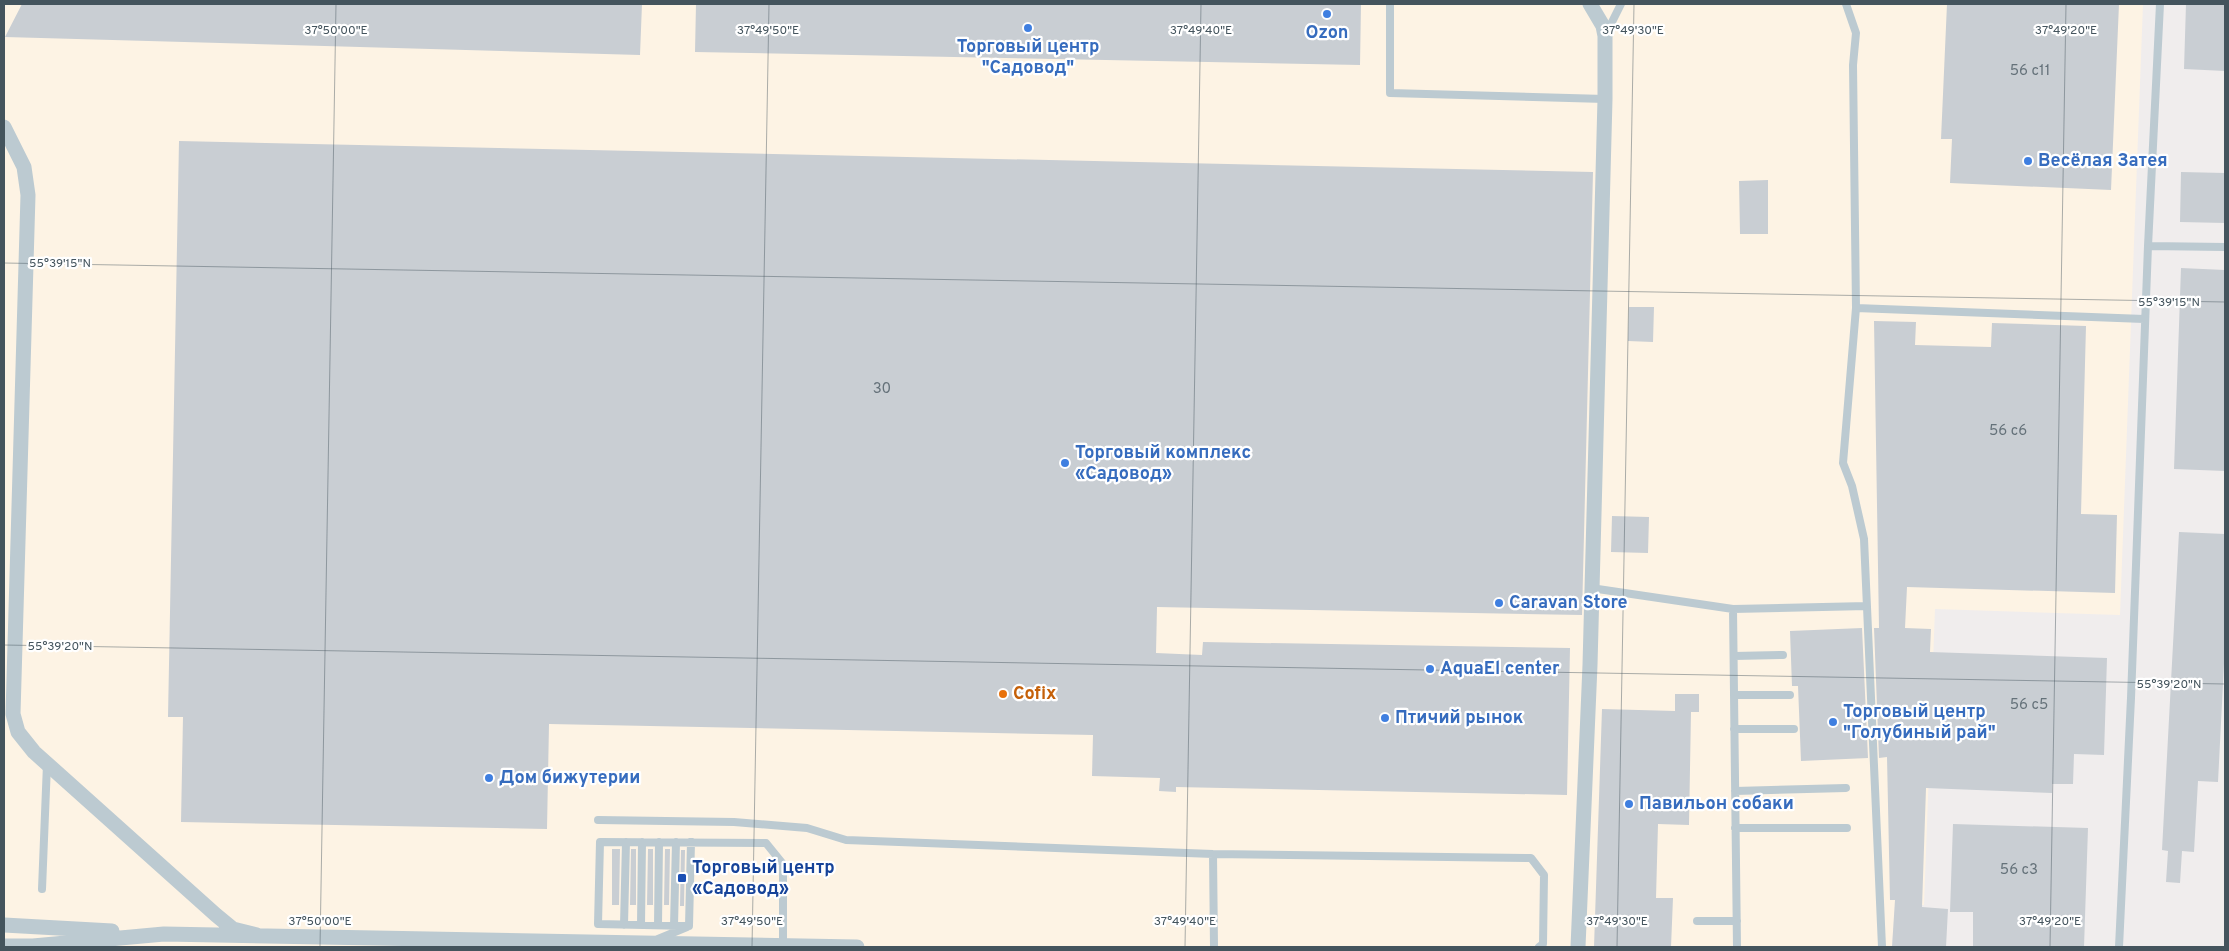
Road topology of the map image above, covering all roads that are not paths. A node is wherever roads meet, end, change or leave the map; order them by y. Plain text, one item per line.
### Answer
1 (1390, 4) edge
2 (1590, 4) edge
3 (1621, 4) edge
4 (1846, 4) edge
5 (2160, 4) edge
6 (1605, 36) junction
7 (1604, 99) junction
8 (4, 127) edge
9 (2148, 246) junction
10 (2225, 247) edge
11 (1856, 308) junction
12 (2144, 319) junction
13 (1592, 588) junction
14 (1867, 606) junction
15 (1733, 609) junction
16 (1734, 656) junction
17 (1783, 656) dead end
18 (1734, 695) junction
19 (1790, 695) dead end
20 (1734, 729) junction
21 (1794, 729) dead end
22 (47, 764) junction
23 (1846, 788) dead end
24 (1735, 791) junction
25 (598, 820) dead end
26 (1735, 828) junction
27 (1847, 828) dead end
28 (626, 842) junction
29 (642, 842) junction
30 (659, 842) junction
31 (676, 842) junction
32 (691, 842) junction
33 (1213, 854) junction
34 (42, 889) dead end
35 (1697, 921) dead end
36 (1736, 921) junction
37 (4, 924) edge
38 (624, 925) junction
39 (641, 925) junction
40 (658, 926) junction
41 (674, 926) junction
42 (689, 926) junction
43 (164, 934) junction
44 (257, 935) junction
45 (652, 945) edge
46 (707, 945) edge
47 (782, 945) junction
48 (4, 946) edge
49 (857, 947) edge
50 (1214, 947) edge
51 (1539, 947) edge
52 (1578, 947) edge
53 (1737, 947) edge
54 (1882, 947) edge
55 (2119, 947) edge

1 - 7 lane
2 - 6 street
3 - 6 lane
4 - 11 lane
5 - 9 lane
6 - 7 street
7 - 13 street
8 - 22 street
9 - 10 lane
9 - 12 lane
11 - 12 lane
11 - 14 lane
12 - 55 lane
13 - 15 lane
13 - 52 street
14 - 15 lane
14 - 54 lane
15 - 16 lane
16 - 17 lane
16 - 18 lane
18 - 19 lane
18 - 20 lane
20 - 21 lane
20 - 24 lane
22 - 34 lane
22 - 44 street
23 - 24 lane
24 - 26 lane
25 - 33 lane
26 - 27 lane
26 - 36 lane
28 - 29 lane
28 - 38 lane
28 - 38 lane
29 - 30 lane
29 - 39 lane
30 - 31 lane
30 - 40 lane
31 - 32 lane
31 - 41 lane
32 - 42 lane
32 - 47 lane
33 - 50 lane
33 - 51 lane
35 - 36 lane
36 - 53 lane
37 - 43 street
38 - 39 lane
39 - 40 lane
40 - 41 lane
41 - 42 lane
42 - 45 lane
43 - 44 street
43 - 48 street
44 - 45 street
45 - 46 street
46 - 47 street
47 - 49 street

